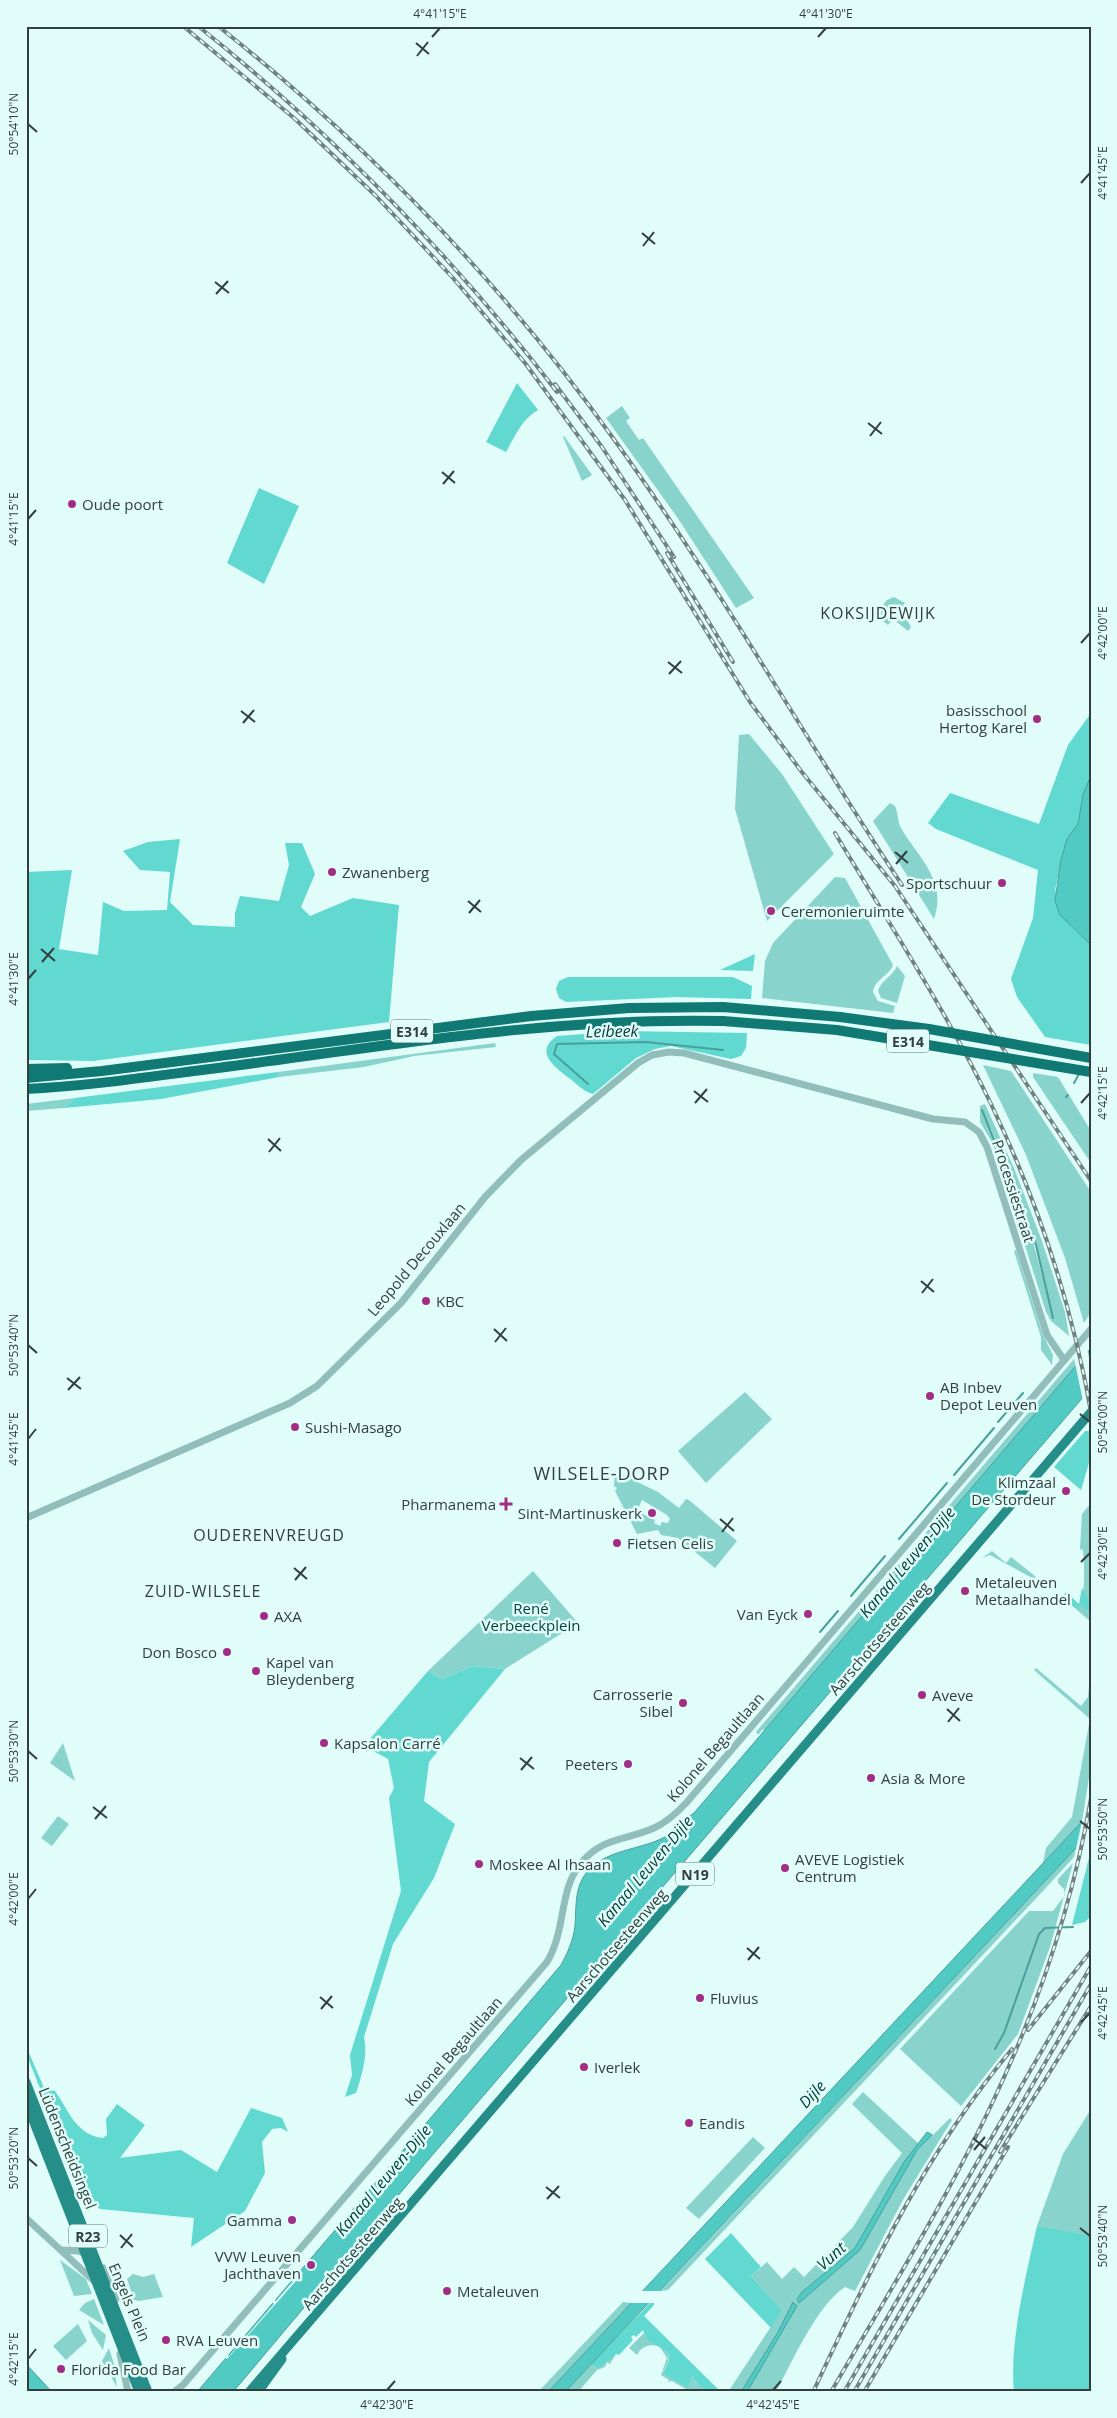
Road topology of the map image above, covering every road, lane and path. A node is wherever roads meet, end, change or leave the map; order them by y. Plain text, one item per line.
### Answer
1 (1091, 1058) edge
2 (26, 1069) edge
3 (102, 1071) junction
4 (1091, 1072) edge
5 (759, 1073) joint
6 (26, 1078) edge
7 (114, 1082) junction
8 (26, 1089) edge
9 (26, 1096) edge
10 (1090, 1329) edge
11 (1064, 1360) junction
12 (1091, 1412) edge
13 (26, 1518) edge
14 (26, 2082) edge
15 (26, 2102) edge
16 (26, 2218) edge
17 (61, 2250) junction
18 (110, 2282) junction
19 (97, 2286) junction
20 (124, 2321) junction
21 (112, 2327) junction
22 (298, 2336) junction
23 (128, 2392) edge
24 (140, 2392) edge
25 (148, 2392) edge
26 (174, 2392) edge
27 (249, 2392) edge
28 (258, 2392) edge

1 - 3 highway, E314, bridge
2 - 3 highway
3 - 6 highway, E314
4 - 7 highway, E314, bridge
5 - 11 street, Processiestraat
5 - 13 street, Leopold Decouxlaan
7 - 8 highway, E314
7 - 9 highway
10 - 11 street, Kolonel Begaultlaan
11 - 26 street, Kolonel Begaultlaan
12 - 22 main road, Aarschotsesteenweg / N19
14 - 25 main road, Lüdenscheidsingel / R23, bridge
15 - 24 main road, Lüdenscheidsingel / R23, bridge
16 - 17 street, Engels Plein
17 - 18 street, Engels Plein
17 - 19 street, Engels Plein
18 - 19 street
18 - 20 street, Engels Plein
19 - 21 street, Engels Plein
20 - 21 street
20 - 24 street, Engels Plein
21 - 23 street, Engels Plein
22 - 27 main road, Aarschotsesteenweg / N19
22 - 28 main road, Aarschotsesteenweg / N19

